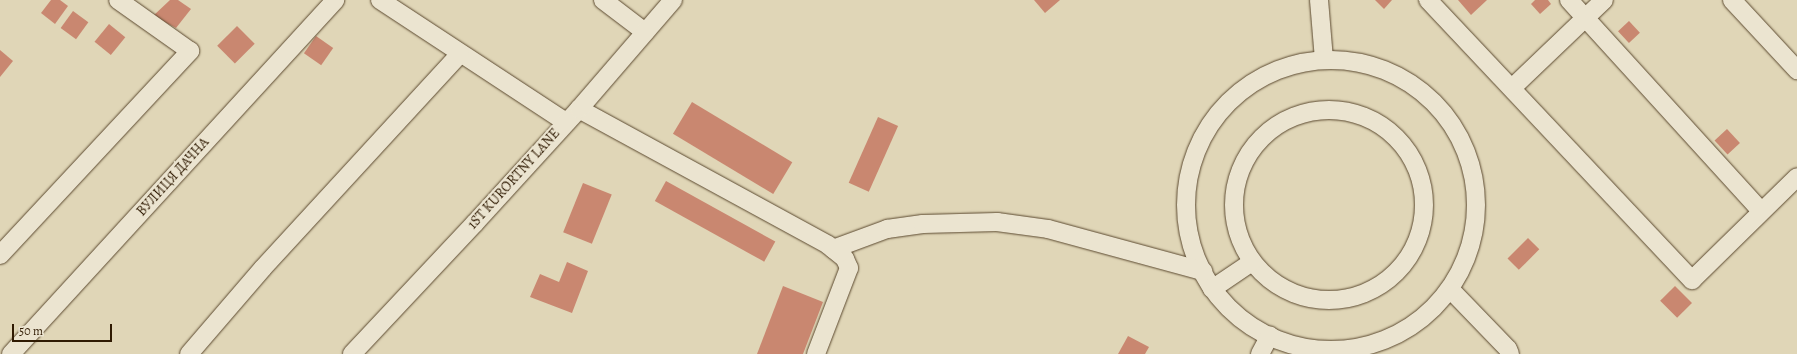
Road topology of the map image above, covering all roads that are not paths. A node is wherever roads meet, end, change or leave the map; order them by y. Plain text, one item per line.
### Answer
1 (118, 0) edge
2 (335, 0) edge
3 (380, 0) edge
4 (603, 0) edge
5 (673, 0) edge
6 (1319, 0) edge
7 (1428, 0) edge
8 (1568, 0) edge
9 (1604, 0) edge
10 (1732, 0) edge
11 (1584, 18) junction
12 (645, 32) junction
13 (460, 54) junction
14 (1324, 59) junction
15 (1797, 70) edge
16 (1512, 88) junction
17 (579, 109) junction
18 (566, 122) junction
19 (1797, 177) edge
20 (1761, 211) junction
21 (833, 249) junction
22 (0, 255) edge
23 (1252, 262) junction
24 (1203, 271) junction
25 (1212, 289) junction
26 (1450, 289) junction
27 (1270, 335) junction
28 (11, 354) edge
29 (189, 354) edge
30 (352, 354) edge
31 (816, 354) edge
32 (1260, 354) edge
33 (1510, 354) edge

1 - 22 street
2 - 28 street, ВУЛИЦЯ ДАЧНА
3 - 13 street
4 - 12 street
5 - 12 street, 1ST KURORTNY LANE
6 - 14 street
7 - 16 street
8 - 11 street
9 - 11 street
10 - 15 street
11 - 16 street
11 - 20 street
12 - 17 street, 1ST KURORTNY LANE
13 - 18 street
13 - 29 street
14 - 24 street
14 - 26 street
16 - 20 street
17 - 18 street, 1ST KURORTNY LANE
17 - 21 street
18 - 30 street, 1ST KURORTNY LANE
19 - 20 street
21 - 24 street
21 - 31 street
23 - 23 street
23 - 25 street
24 - 25 street
25 - 27 street
26 - 27 street
26 - 33 street
27 - 32 street

